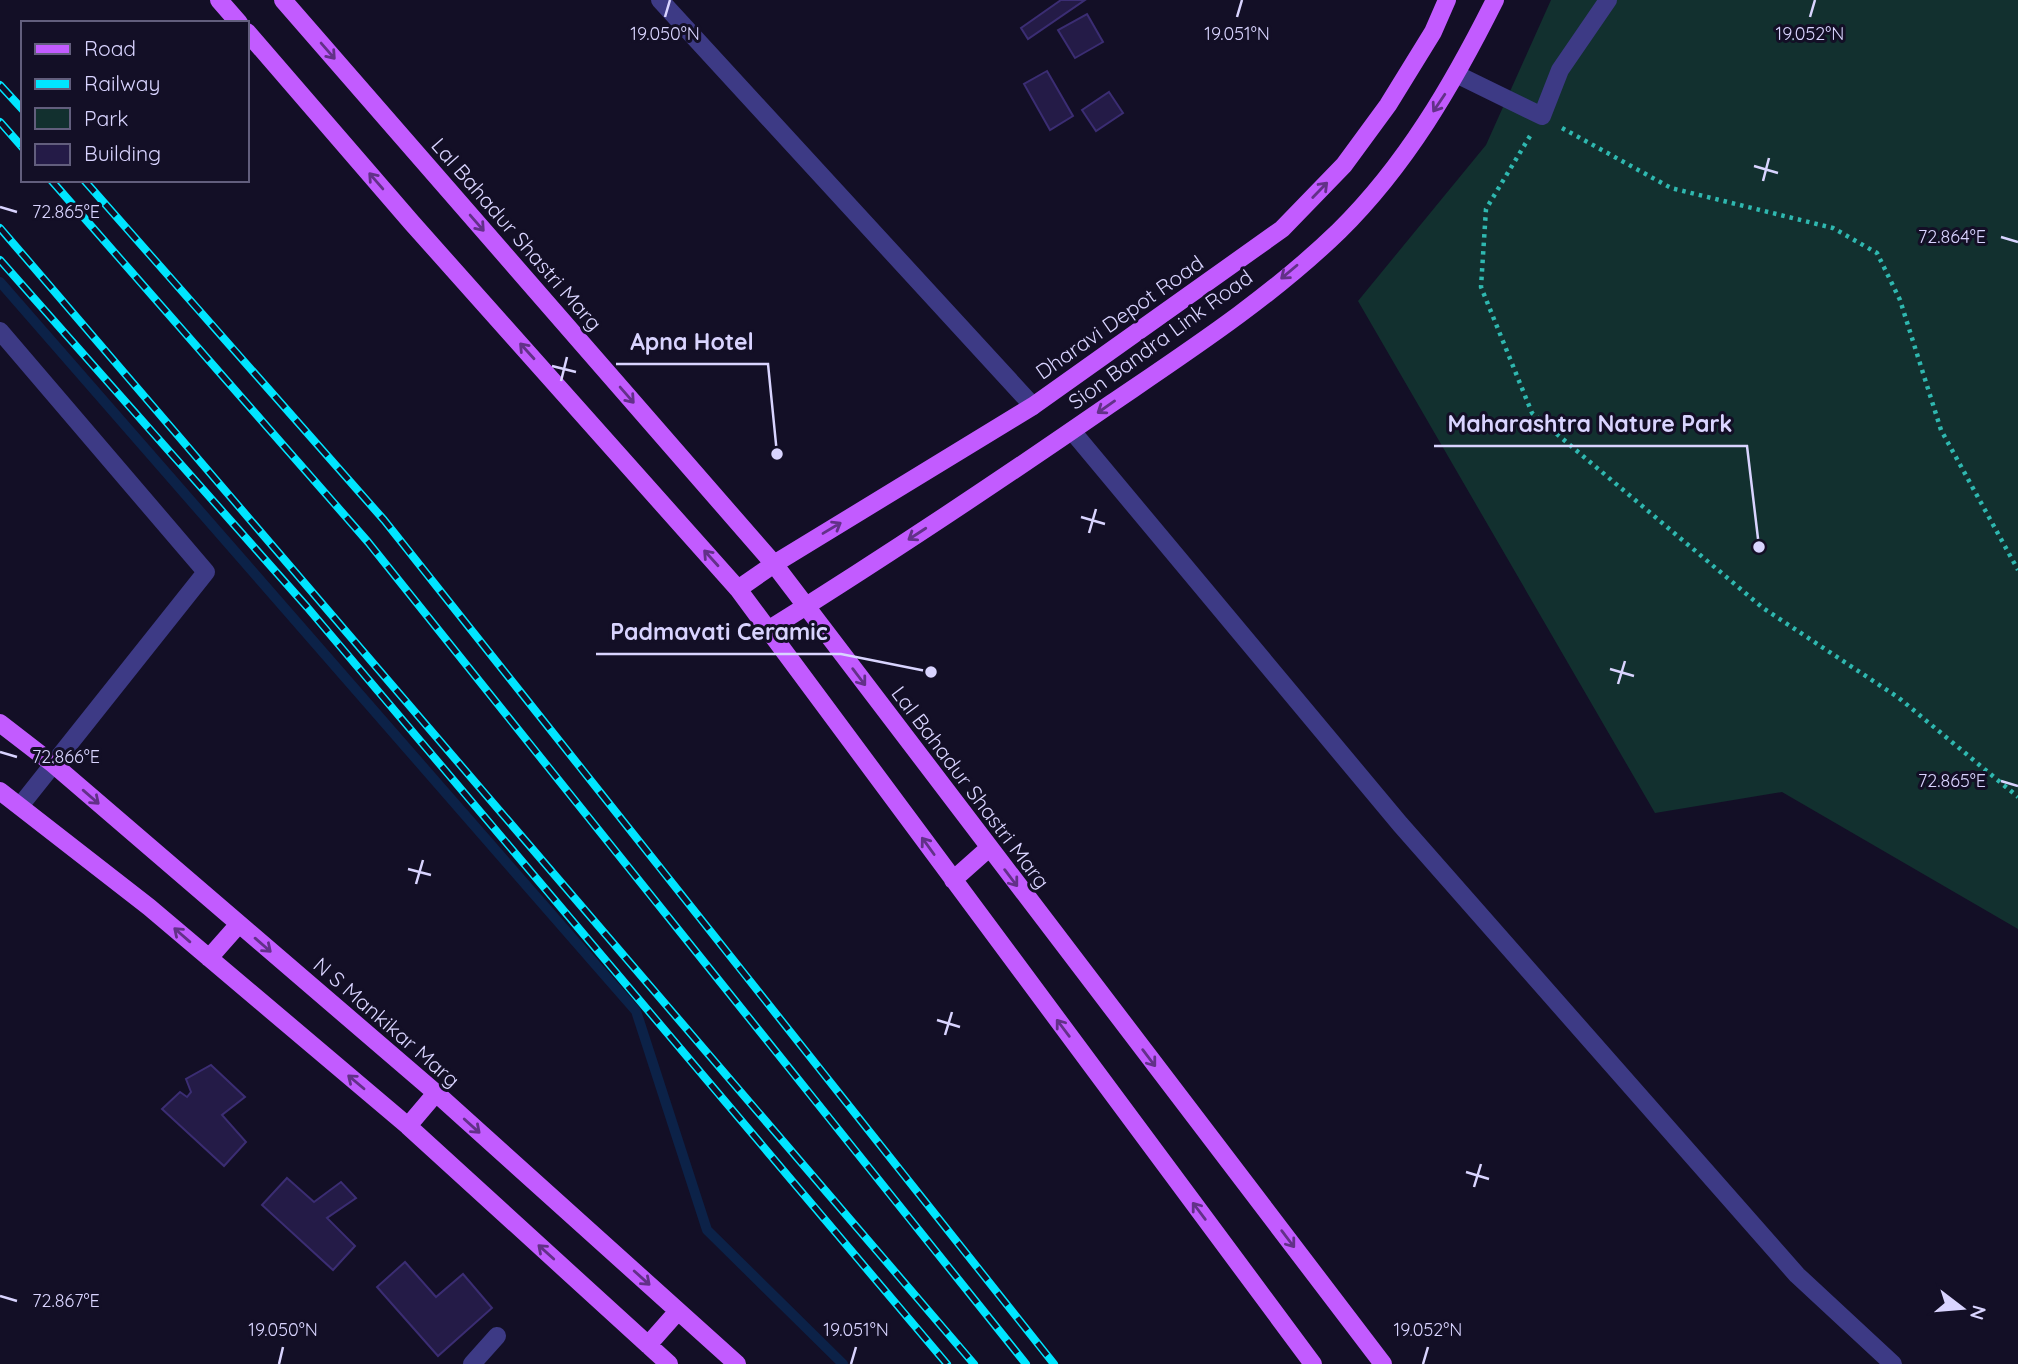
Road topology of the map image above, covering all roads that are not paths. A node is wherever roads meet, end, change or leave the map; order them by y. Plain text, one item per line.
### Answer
1 (219, 0) edge
2 (283, 0) edge
3 (660, 0) edge
4 (1447, 0) edge
5 (1494, 0) edge
6 (1608, 0) edge
7 (237, 21) edge
8 (248, 33) edge
9 (1458, 75) junction
10 (0, 331) edge
11 (1033, 406) junction
12 (1072, 431) junction
13 (774, 564) junction
14 (738, 589) junction
15 (805, 607) junction
16 (768, 630) junction
17 (0, 723) edge
18 (53, 764) junction
19 (0, 791) edge
20 (20, 806) junction
21 (989, 848) junction
22 (953, 880) junction
23 (239, 924) junction
24 (209, 958) junction
25 (436, 1093) junction
26 (408, 1126) junction
27 (678, 1311) junction
28 (497, 1336) dead end
29 (648, 1345) junction
30 (472, 1364) edge
31 (668, 1364) edge
32 (737, 1364) edge
33 (1313, 1364) edge
34 (1383, 1364) edge
35 (1893, 1364) edge

1 - 7 main road
2 -> 13 main road, Lal Bahadur Shastri Marg
3 - 11 street
11 -> 4 main road, Dharavi Depot Road
5 - 9 main road, Sion Bandra Link Road
6 - 9 street
14 -> 8 main road
9 -> 12 main road, Sion Bandra Link Road
10 - 18 street
13 -> 11 main road, Dharavi Depot Road
12 -> 15 main road, Sion Bandra Link Road
12 - 35 street
13 - 14 main road, Dharavi Depot Road
13 - 15 main road, Lal Bahadur Shastri Marg
14 - 16 main road
15 - 16 main road, Sion Bandra Link Road
15 -> 21 main road, Lal Bahadur Shastri Marg
22 -> 16 main road
17 - 18 main road, N S Mankikar Marg
18 - 20 street
18 -> 23 main road, N S Mankikar Marg
19 - 20 main road
24 -> 20 main road
21 - 22 main road
21 -> 34 main road, Lal Bahadur Shastri Marg
33 -> 22 main road
23 - 24 main road
23 -> 25 main road, N S Mankikar Marg
26 -> 24 main road
25 - 26 main road
25 -> 27 main road, N S Mankikar Marg
29 -> 26 main road
27 - 29 main road
27 - 32 main road, N S Mankikar Marg
28 - 30 street
29 - 31 main road

